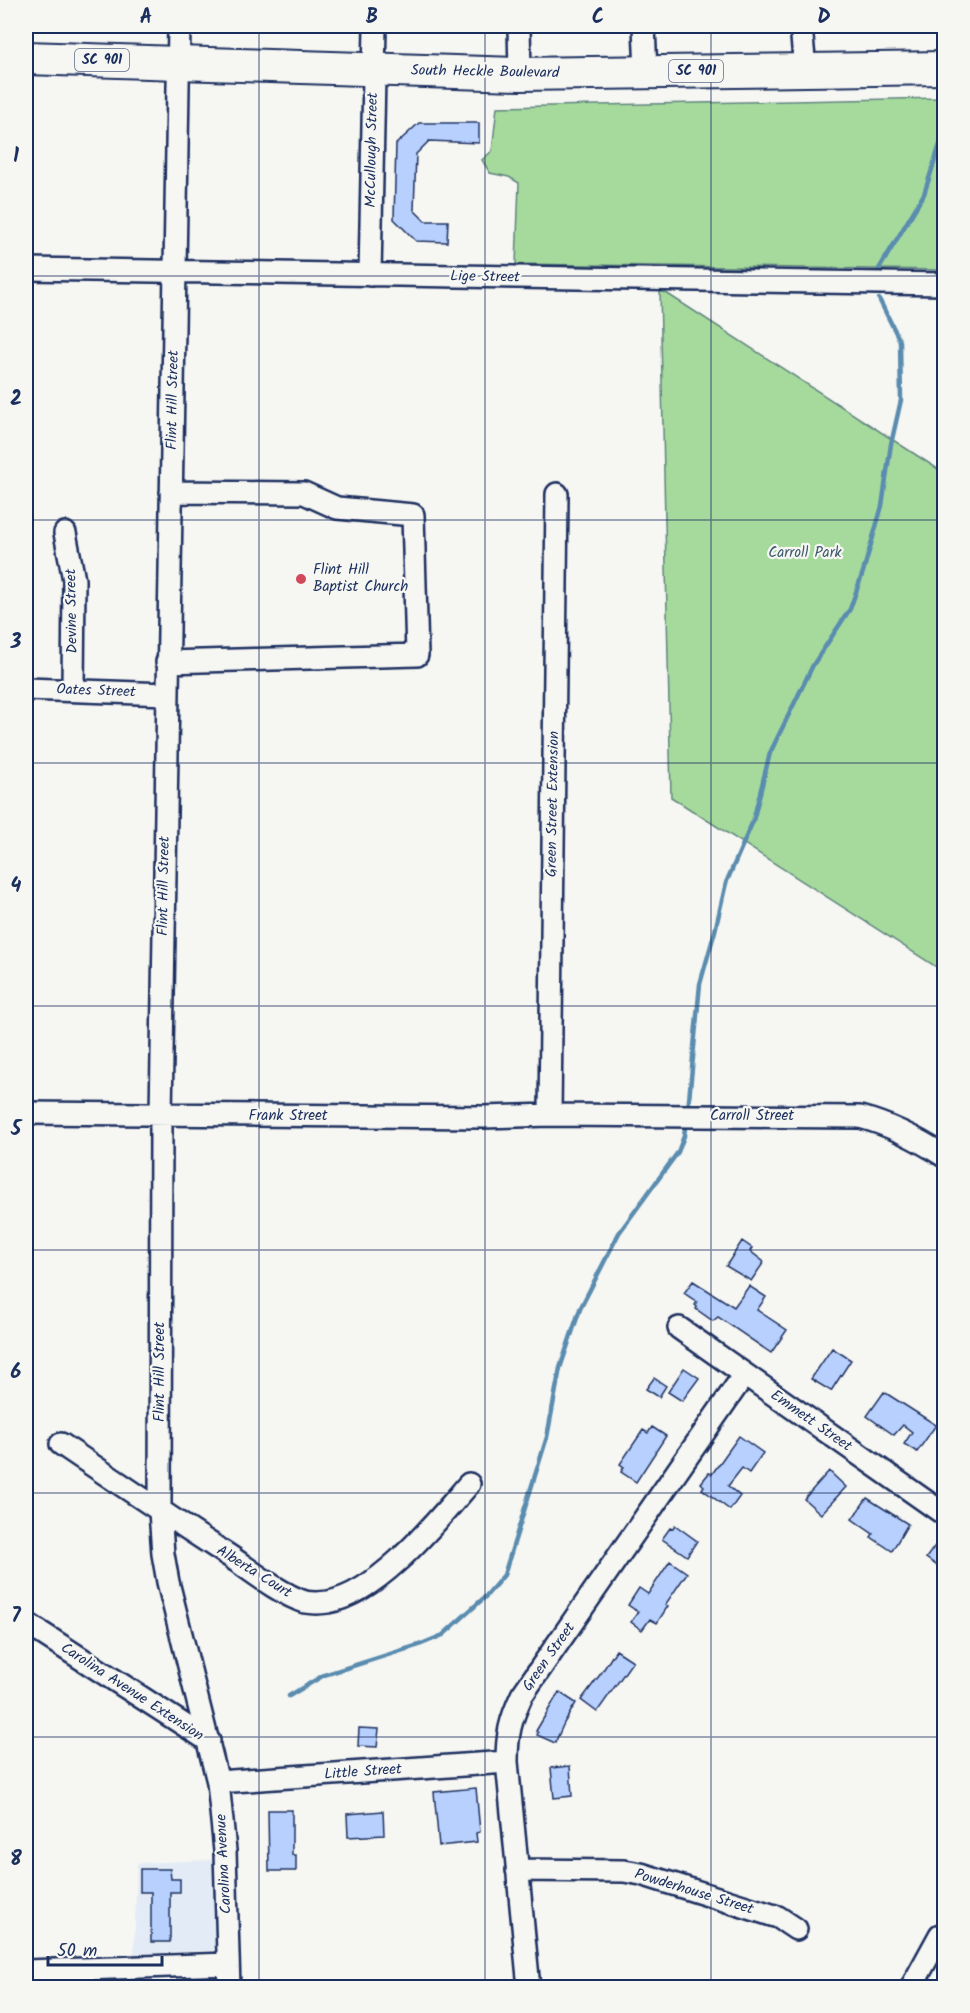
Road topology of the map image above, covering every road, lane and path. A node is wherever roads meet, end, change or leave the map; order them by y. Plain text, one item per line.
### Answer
1 (179, 26) edge
2 (375, 26) edge
3 (519, 26) edge
4 (644, 26) edge
5 (801, 26) edge
6 (26, 58) edge
7 (178, 62) junction
8 (945, 68) edge
9 (373, 70) junction
10 (804, 70) junction
11 (646, 72) junction
12 (520, 74) junction
13 (26, 269) edge
14 (176, 271) junction
15 (370, 275) junction
16 (945, 284) edge
17 (171, 492) junction
18 (557, 494) dead end
19 (65, 533) dead end
20 (167, 662) junction
21 (26, 689) edge
22 (73, 689) junction
23 (167, 694) junction
24 (26, 1113) edge
25 (161, 1115) junction
26 (550, 1115) junction
27 (945, 1156) edge
28 (679, 1328) dead end
29 (744, 1375) junction
30 (61, 1444) dead end
31 (469, 1484) dead end
32 (160, 1511) junction
33 (945, 1514) edge
34 (26, 1623) edge
35 (209, 1742) junction
36 (507, 1762) junction
37 (218, 1782) junction
38 (517, 1870) junction
39 (796, 1929) dead end
40 (940, 1935) dead end
41 (228, 1964) junction
42 (26, 1971) edge
43 (229, 1988) edge
44 (529, 1988) edge
45 (911, 1988) edge

1 - 7 street, Flint Hill Street
2 - 9 street, McCullough Street
3 - 12 street
4 - 11 street
5 - 10 street
6 - 7 highway, South Heckle Boulevard / SC 901
7 - 9 highway, South Heckle Boulevard / SC 901
7 - 14 street, Flint Hill Street
8 - 10 highway, South Heckle Boulevard / SC 901
9 - 12 highway, South Heckle Boulevard / SC 901
9 - 15 street, McCullough Street
10 - 11 highway, South Heckle Boulevard / SC 901
11 - 12 highway, South Heckle Boulevard / SC 901
13 - 14 street, Lige Street
14 - 15 street, Lige Street
14 - 17 street, Flint Hill Street
15 - 16 street, Lige Street
17 - 20 street, Flint Hill Street
17 - 20 street
18 - 26 street, Green Street Extension
19 - 22 street, Devine Street
20 - 23 street, Flint Hill Street
21 - 22 street, Oates Street
22 - 23 street, Oates Street
23 - 25 street, Flint Hill Street
24 - 25 street, Frank Street
25 - 26 street, Frank Street
25 - 32 street, Flint Hill Street
26 - 27 street, Carroll Street
28 - 29 street, Emmett Street
29 - 33 street, Emmett Street
29 - 36 street, Green Street
30 - 32 street, Alberta Court
31 - 32 street, Alberta Court
32 - 35 street, Flint Hill Street
34 - 35 street, Carolina Avenue Extension
35 - 37 street, Carolina Avenue
36 - 37 street, Little Street
36 - 38 street, Green Street
37 - 41 street, Carolina Avenue
38 - 39 street, Powderhouse Street
38 - 44 street, Green Street
40 - 45 street
41 - 42 street
41 - 43 street, Carolina Avenue

